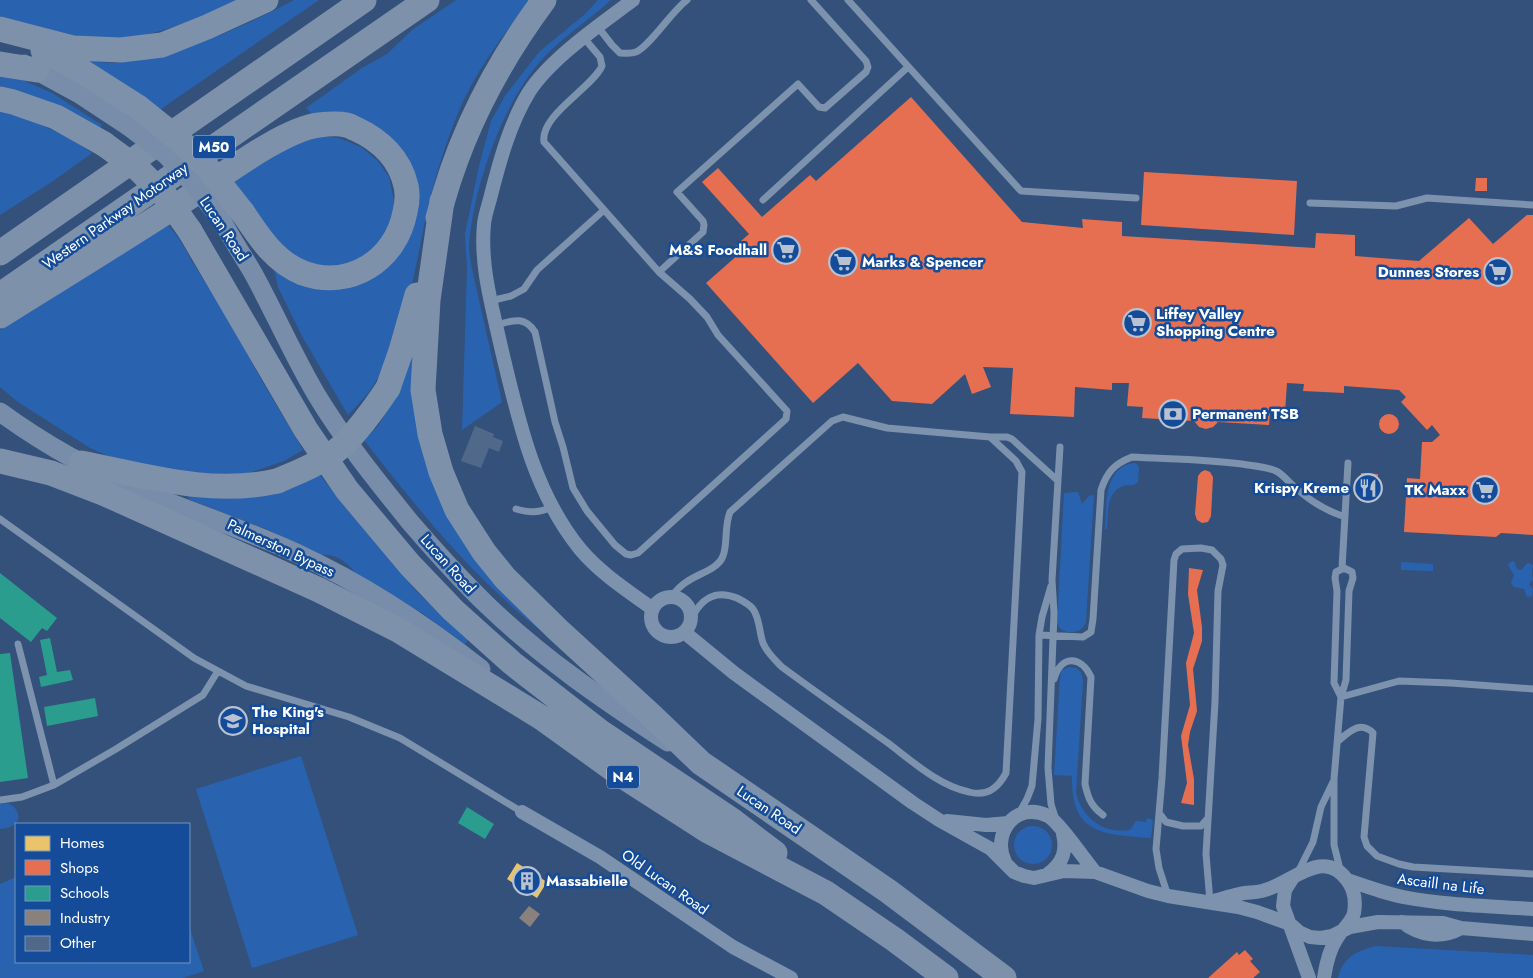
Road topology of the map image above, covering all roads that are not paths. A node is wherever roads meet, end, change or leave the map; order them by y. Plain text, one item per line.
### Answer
1 (266, 0) edge
2 (364, 0) edge
3 (427, 0) edge
4 (544, 0) edge
5 (633, 0) edge
6 (687, 0) edge
7 (811, 0) edge
8 (848, 0) edge
9 (598, 26) junction
10 (0, 29) edge
11 (584, 38) junction
12 (0, 54) edge
13 (0, 64) edge
14 (908, 67) junction
15 (37, 70) junction
16 (0, 99) edge
17 (133, 116) junction
18 (182, 125) junction
19 (1136, 198) dead end
20 (763, 200) dead end
21 (442, 201) junction
22 (1310, 203) dead end
23 (1533, 205) edge
24 (604, 210) junction
25 (232, 217) junction
26 (0, 232) edge
27 (0, 253) edge
28 (659, 272) junction
29 (0, 295) edge
30 (490, 301) junction
31 (0, 316) edge
32 (496, 325) junction
33 (0, 412) edge
34 (990, 437) junction
35 (1060, 447) dead end
36 (0, 461) edge
37 (81, 463) junction
38 (1348, 463) dead end
39 (1058, 480) junction
40 (552, 507) junction
41 (516, 509) dead end
42 (1345, 517) junction
43 (0, 519) edge
44 (1342, 568) junction
45 (1052, 580) junction
46 (671, 597) junction
47 (653, 609) junction
48 (687, 626) junction
49 (1039, 635) junction
50 (1052, 635) junction
51 (18, 644) dead end
52 (218, 671) junction
53 (1052, 684) junction
54 (1533, 689) edge
55 (1341, 697) junction
56 (542, 718) junction
57 (1338, 741) junction
58 (701, 764) junction
59 (1334, 779) junction
60 (54, 785) junction
61 (0, 800) edge
62 (522, 812) joint
63 (1160, 813) junction
64 (1103, 815) dead end
65 (1209, 817) junction
66 (939, 820) junction
67 (1012, 820) junction
68 (1060, 828) junction
69 (1006, 864) junction
70 (1094, 872) junction
71 (1048, 874) junction
72 (1533, 874) edge
73 (1294, 877) junction
74 (1345, 877) junction
75 (826, 893) junction
76 (1168, 896) junction
77 (1210, 902) junction
78 (1533, 909) edge
79 (1290, 924) junction
80 (1343, 929) junction
81 (1533, 934) edge
82 (791, 978) edge
83 (946, 978) edge
84 (1004, 978) edge
85 (1309, 978) edge
86 (1324, 978) edge

1 - 10 highway
2 - 18 highway, M50
3 - 29 highway, Western Parkway Motorway / M50
4 - 21 highway
5 - 9 street
6 - 9 lane
7 - 28 lane
8 - 14 lane
9 - 11 street
10 - 17 highway
11 - 24 lane
11 - 30 street
12 - 15 main road
13 - 15 highway
14 - 19 lane
14 - 20 lane
15 - 17 main road
16 - 75 highway, bridge
17 - 25 highway, bridge
18 - 26 highway
18 - 27 highway, M50
21 - 37 highway, bridge
21 - 58 highway
22 - 23 lane
24 - 28 lane
24 - 30 lane
25 - 31 highway
25 - 58 main road, Lucan Road
28 - 32 lane
30 - 32 street
32 - 40 street
33 - 37 main road, Palmerston Bypass
34 - 39 lane
34 - 46 lane
34 - 48 lane
35 - 39 lane
36 - 56 highway
37 - 56 main road, Palmerston Bypass
38 - 42 lane
39 - 45 lane
40 - 41 lane
40 - 47 street
42 - 44 lane
42 - 50 lane
43 - 52 lane
44 - 55 lane
44 - 55 lane
45 - 49 lane
45 - 50 lane
46 - 47 street
46 - 48 street
47 - 48 street
48 - 66 street
49 - 50 lane
49 - 67 lane
50 - 53 lane
51 - 60 lane
52 - 60 lane
52 - 62 lane
53 - 64 lane
53 - 68 lane
54 - 55 lane
55 - 57 lane
56 - 75 highway, N4
57 - 59 lane
57 - 72 lane
58 - 84 highway, Lucan Road
59 - 73 lane
59 - 74 lane
60 - 61 lane
62 - 82 street, Old Lucan Road
63 - 65 lane
63 - 65 lane
63 - 76 lane
65 - 77 lane
66 - 67 street
66 - 69 street
67 - 68 street
67 - 69 street
68 - 70 street
68 - 71 street
69 - 71 street
70 - 71 street
70 - 76 street
73 - 74 street
73 - 77 street
73 - 79 street
74 - 78 street, Ascaill na Life
74 - 80 street
75 - 83 highway, N4
76 - 77 street
77 - 79 street
79 - 80 street
79 - 85 street
80 - 81 street
80 - 86 street

